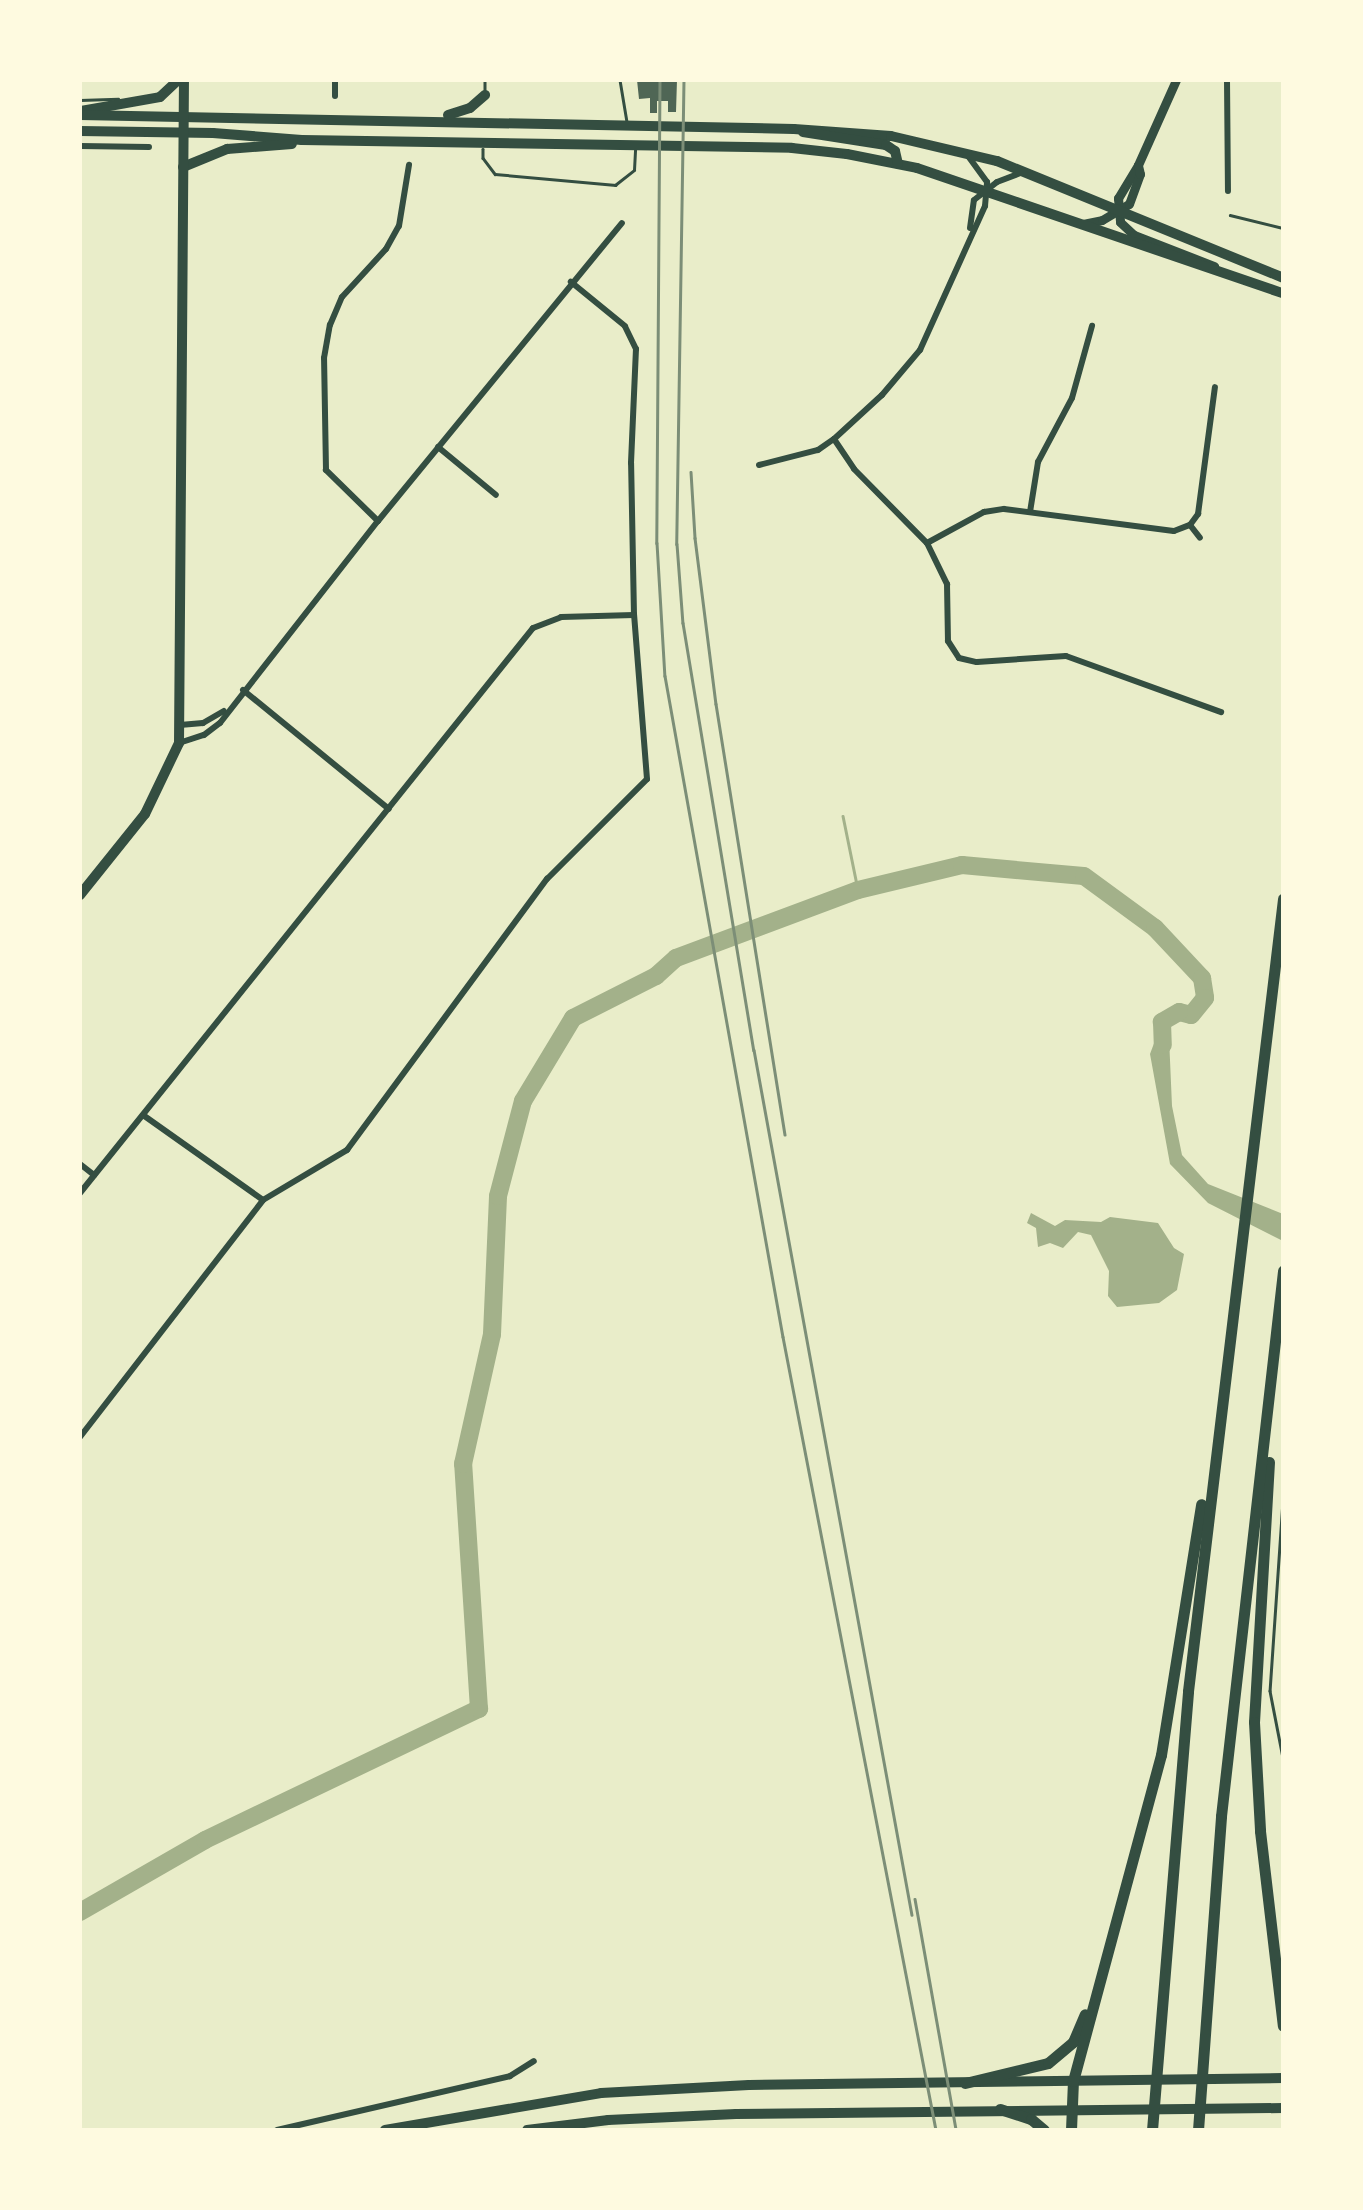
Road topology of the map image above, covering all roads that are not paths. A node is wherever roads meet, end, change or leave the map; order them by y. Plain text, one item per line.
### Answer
1 (181, 80) edge
2 (335, 80) edge
3 (484, 80) edge
4 (620, 80) edge
5 (1176, 80) edge
6 (1227, 80) edge
7 (485, 94) joint
8 (335, 96) dead end
9 (126, 99) dead end
10 (80, 100) edge
11 (80, 113) edge
12 (184, 117) junction
13 (363, 122) junction
14 (794, 129) junction
15 (80, 132) edge
16 (183, 133) junction
17 (302, 140) junction
18 (483, 142) junction
19 (80, 146) edge
20 (149, 147) dead end
21 (957, 149) junction
22 (898, 164) junction
23 (409, 165) dead end
24 (183, 167) junction
25 (1023, 173) junction
26 (988, 191) junction
27 (1228, 191) dead end
28 (1120, 210) junction
29 (622, 222) dead end
30 (1079, 224) junction
31 (1222, 272) junction
32 (1283, 278) edge
33 (571, 282) junction
34 (1283, 294) edge
35 (1092, 326) dead end
36 (1215, 387) dead end
37 (834, 439) junction
38 (438, 447) junction
39 (759, 465) dead end
40 (496, 495) dead end
41 (1030, 512) junction
42 (378, 520) junction
43 (1190, 525) junction
44 (1200, 538) dead end
45 (927, 543) junction
46 (634, 614) junction
47 (243, 690) junction
48 (229, 708) junction
49 (1220, 712) dead end
50 (180, 726) junction
51 (179, 742) junction
52 (389, 808) junction
53 (80, 895) edge
54 (1283, 899) edge
55 (144, 1115) junction
56 (80, 1164) edge
57 (94, 1175) junction
58 (80, 1193) edge
59 (263, 1200) junction
60 (1282, 1277) edge
61 (1218, 1421) junction
62 (1268, 1422) junction
63 (80, 1437) edge
64 (1106, 1958) junction
65 (1281, 2000) edge
66 (1283, 2026) edge
67 (534, 2061) dead end
68 (1283, 2078) edge
69 (1073, 2081) junction
70 (959, 2083) junction
71 (1070, 2108) junction
72 (1283, 2108) edge
73 (1000, 2109) junction
74 (277, 2130) edge
75 (386, 2130) edge
76 (527, 2130) edge
77 (1044, 2130) edge
78 (1071, 2130) edge
79 (1152, 2130) edge
80 (1198, 2130) edge

1 - 11 main road
1 - 12 main road
2 - 8 street
3 - 7 lane
4 - 18 lane
5 - 28 main road
6 - 27 street
7 - 13 main road
9 - 10 lane
11 - 12 main road
12 - 13 main road
12 - 16 main road
13 - 14 main road
14 - 21 main road
14 - 22 main road
15 - 16 main road
16 - 17 main road
16 - 24 main road
17 - 18 main road
17 - 24 main road
18 - 22 main road
19 - 20 street
21 - 25 main road
21 - 26 street
22 - 26 main road
23 - 42 street
24 - 50 main road
25 - 26 street
25 - 28 main road
26 - 30 main road
26 - 37 street
28 - 30 main road
28 - 31 main road
28 - 32 main road
29 - 33 street
30 - 31 main road
31 - 34 main road
33 - 38 street
33 - 46 street
35 - 41 street
36 - 43 street
37 - 39 street
37 - 45 street
38 - 40 street
38 - 42 street
41 - 43 street
41 - 45 street
42 - 47 street
43 - 44 street
45 - 49 street
46 - 52 street
46 - 59 street
47 - 48 street
47 - 52 street
48 - 50 street
48 - 51 street
50 - 51 main road
51 - 53 main road
52 - 55 street
54 - 61 highway
55 - 57 street
55 - 59 street
56 - 57 street
57 - 58 street
59 - 63 street
60 - 62 highway
61 - 64 highway
61 - 79 highway
62 - 65 highway
62 - 80 highway
64 - 69 highway
64 - 70 highway
65 - 66 highway
67 - 74 street
68 - 69 main road
69 - 70 main road
69 - 71 highway
70 - 75 main road
71 - 72 main road
71 - 73 main road
71 - 78 highway
73 - 76 main road
73 - 77 highway

